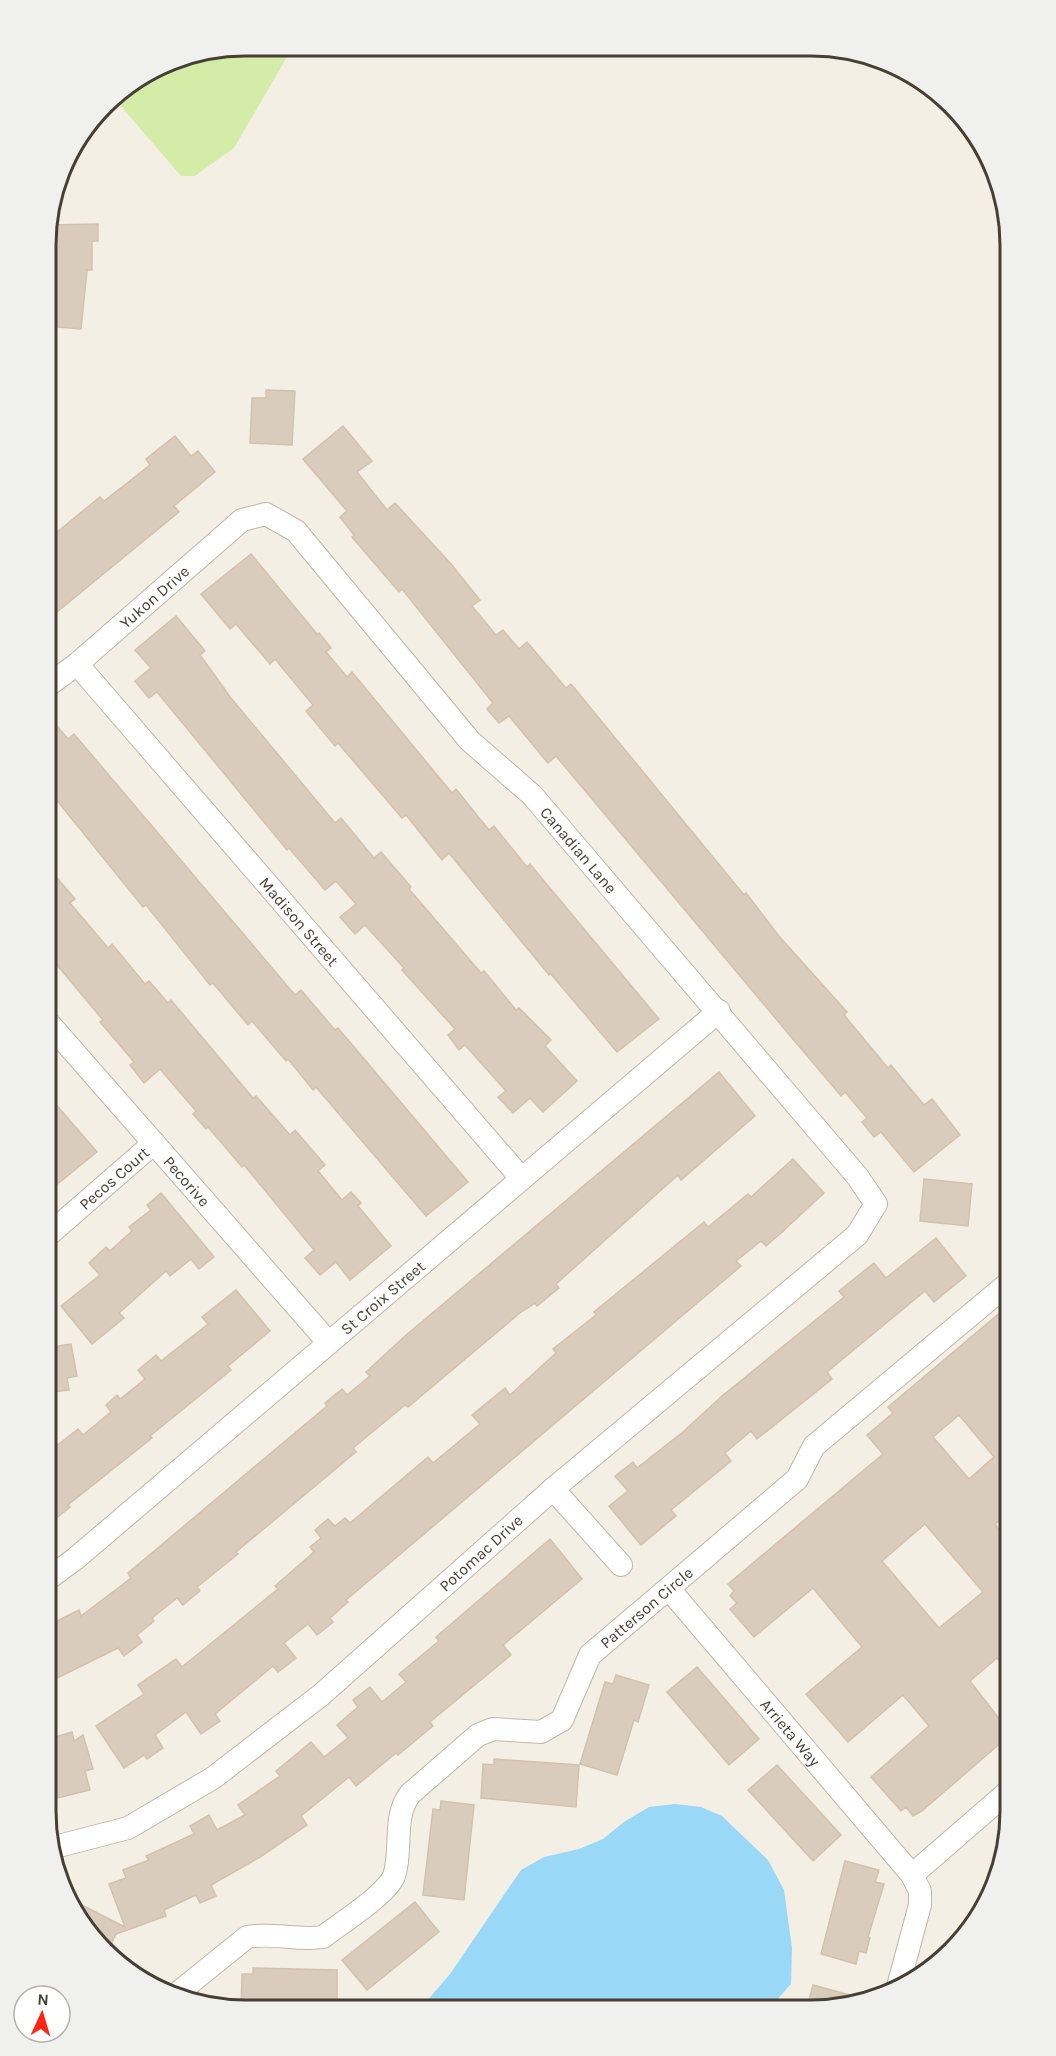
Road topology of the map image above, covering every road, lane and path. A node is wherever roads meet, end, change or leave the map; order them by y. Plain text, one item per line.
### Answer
1 (266, 514) joint
2 (77, 664) junction
3 (56, 680) edge
4 (719, 1011) junction
5 (56, 1031) edge
6 (154, 1143) junction
7 (521, 1179) junction
8 (876, 1204) joint
9 (56, 1228) edge
10 (1000, 1290) edge
11 (328, 1341) junction
12 (553, 1489) junction
13 (621, 1565) dead end
14 (56, 1573) edge
15 (669, 1589) junction
16 (1000, 1799) edge
17 (59, 1846) edge
18 (912, 1875) junction
19 (900, 1978) edge
20 (182, 1989) edge

1 - 2 street, Yukon Drive
1 - 4 street, Canadian Lane
2 - 3 street, Yukon Drive
2 - 7 street, Madison Street
4 - 7 street, St Croix Street
4 - 8 street, Canadian Lane
5 - 6 street, Pecorive
6 - 9 street, Pecos Court
6 - 11 street, Pecorive
7 - 11 street, St Croix Street
8 - 12 street, Potomac Drive
10 - 15 street, Patterson Circle
11 - 14 street, St Croix Street
12 - 13 street
12 - 17 street, Potomac Drive
15 - 18 street, Arrieta Way
15 - 20 street, Patterson Circle
16 - 18 street
18 - 19 street

